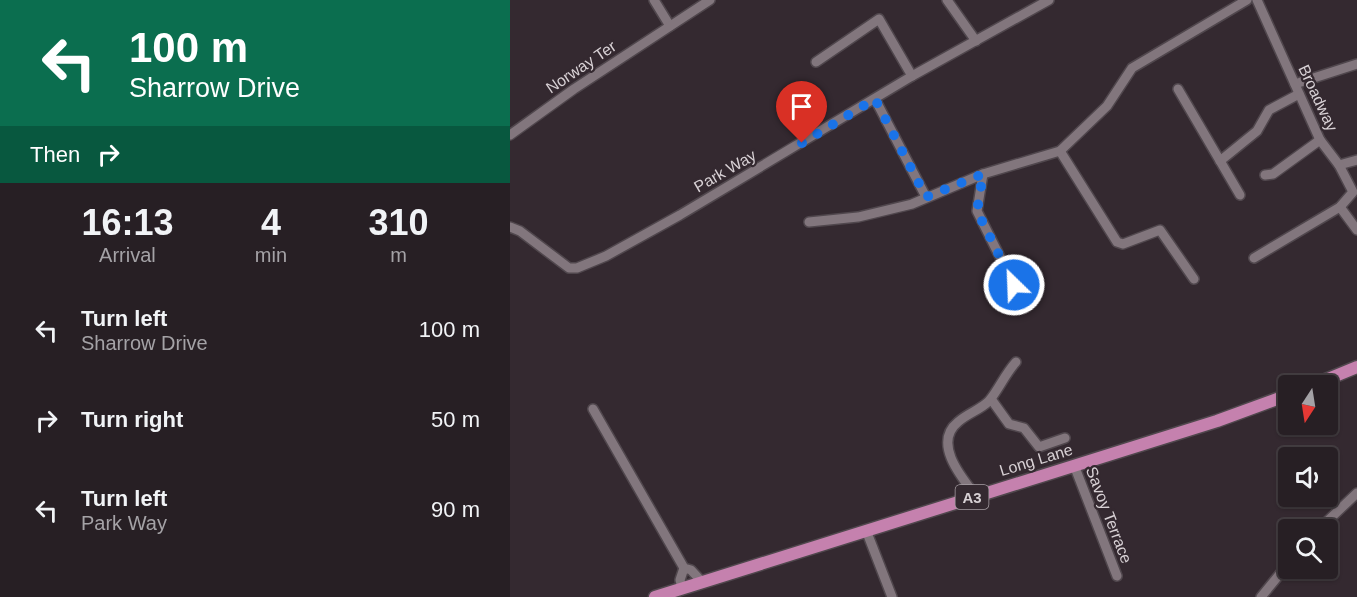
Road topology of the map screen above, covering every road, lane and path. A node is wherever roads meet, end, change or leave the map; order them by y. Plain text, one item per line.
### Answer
1 (654, 0) edge
2 (710, 0) edge
3 (947, 0) edge
4 (1049, 0) edge
5 (1247, 0) edge
6 (1257, 0) edge
7 (670, 26) junction
8 (976, 41) junction
9 (816, 62) dead end
10 (1357, 64) edge
11 (912, 76) junction
12 (1178, 89) dead end
13 (1297, 89) junction
14 (875, 99) junction
15 (510, 135) edge
16 (1320, 140) junction
17 (1060, 151) junction
18 (1357, 160) edge
19 (1220, 161) junction
20 (1339, 165) junction
21 (983, 174) junction
22 (1265, 175) dead end
23 (1240, 195) dead end
24 (926, 197) junction
25 (1340, 207) junction
26 (809, 222) dead end
27 (510, 227) edge
28 (1357, 230) edge
29 (1254, 258) dead end
30 (1194, 279) dead end
31 (1014, 285) dead end
32 (1016, 362) dead end
33 (1357, 367) edge
34 (1338, 375) edge
35 (991, 399) junction
36 (1278, 399) edge
37 (593, 409) dead end
38 (1065, 438) dead end
39 (1074, 465) junction
40 (1357, 493) edge
41 (976, 496) junction
42 (1330, 519) edge
43 (866, 530) junction
44 (684, 568) junction
45 (1117, 576) dead end
46 (1278, 576) edge
47 (702, 582) junction
48 (682, 588) junction
49 (655, 597) edge
50 (892, 597) edge
51 (1261, 597) edge

1 - 7 street
2 - 7 street, Norway Ter
3 - 8 street
4 - 8 street, Park Way
5 - 17 street
6 - 13 street, Broadway
7 - 15 street, Norway Ter
8 - 11 street, Park Way
9 - 11 street
10 - 13 street
11 - 14 street, Park Way
12 - 19 street
13 - 16 street, Broadway
13 - 19 street
14 - 24 street
14 - 27 street, Park Way
16 - 20 street, Broadway
16 - 22 street
17 - 21 street
17 - 30 street
18 - 20 street
19 - 23 street
20 - 25 street, Broadway
21 - 24 street
21 - 31 street
24 - 26 street
25 - 28 street
25 - 29 street
32 - 35 street
33 - 34 main road
35 - 38 street
35 - 41 street
36 - 39 main road, Long Lane / A3
37 - 44 street
39 - 41 main road, Long Lane / A3
39 - 45 street, Savoy Terrace
40 - 42 street
41 - 43 main road, Long Lane / A3
43 - 47 main road, Long Lane / A3
43 - 50 street
44 - 47 street
44 - 48 street
46 - 51 street
47 - 48 main road, Long Lane / A3
48 - 49 main road, Long Lane / A3

